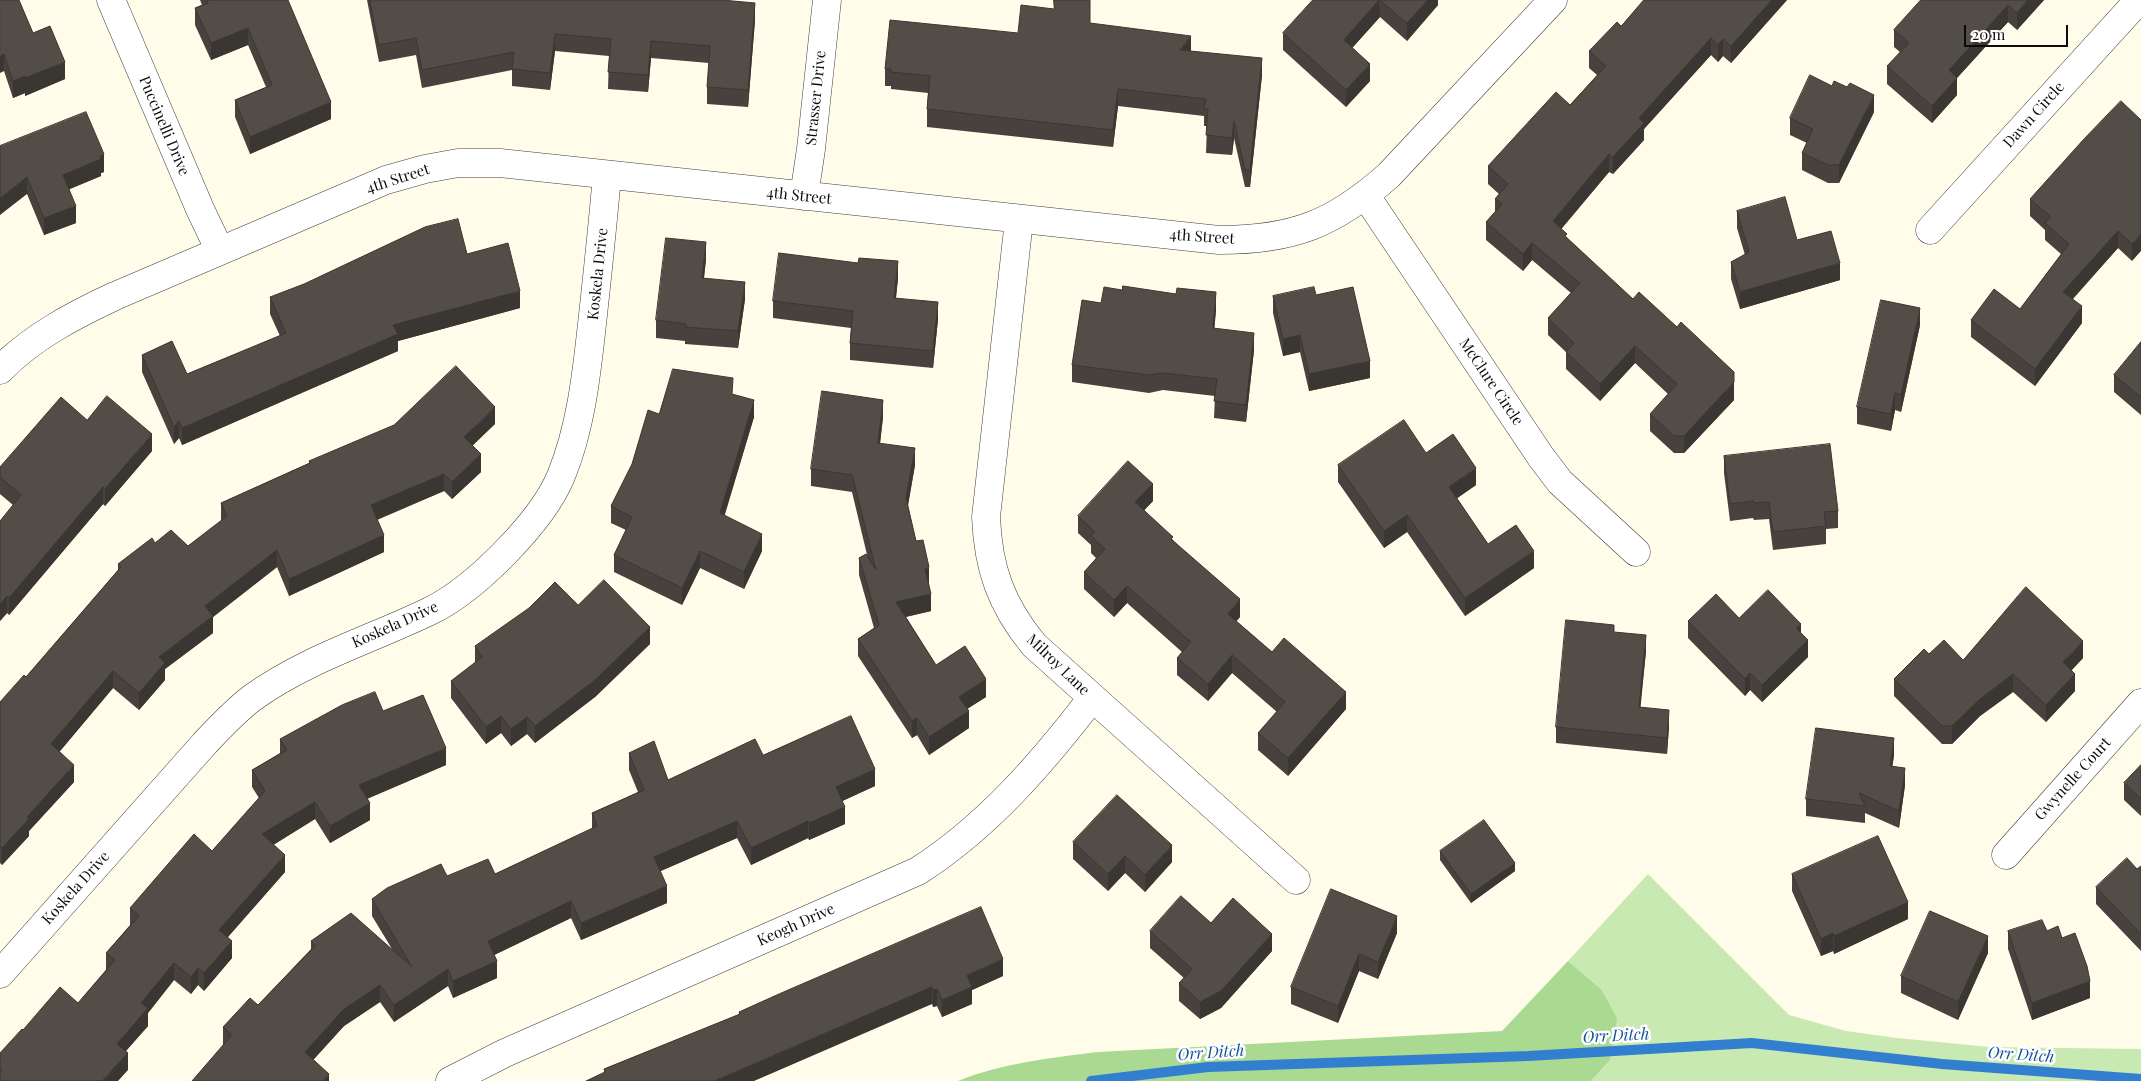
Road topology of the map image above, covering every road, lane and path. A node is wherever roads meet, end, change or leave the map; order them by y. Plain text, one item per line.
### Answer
1 (111, 0) edge
2 (827, 0) edge
3 (1553, 0) edge
4 (2139, 0) edge
5 (607, 175) junction
6 (804, 196) junction
7 (1366, 196) junction
8 (1019, 220) junction
9 (1930, 230) dead end
10 (220, 251) junction
11 (0, 370) edge
12 (1636, 552) dead end
13 (1092, 698) junction
14 (2141, 704) edge
15 (2006, 855) dead end
16 (1296, 880) dead end
17 (0, 974) edge
18 (450, 1081) edge

1 - 10 street, Puccinelli Drive
2 - 6 street, Strasser Drive
3 - 7 street, 4th Street
4 - 9 street, Dawn Circle
5 - 6 street, 4th Street
5 - 10 street, 4th Street
5 - 17 street, Koskela Drive
6 - 8 street, 4th Street
7 - 8 street, 4th Street
7 - 12 street, McClure Circle
8 - 13 street, Milroy Lane
10 - 11 street, 4th Street
13 - 16 street, Milroy Lane
13 - 18 street, Keogh Drive
14 - 15 street, Gwynelle Court

